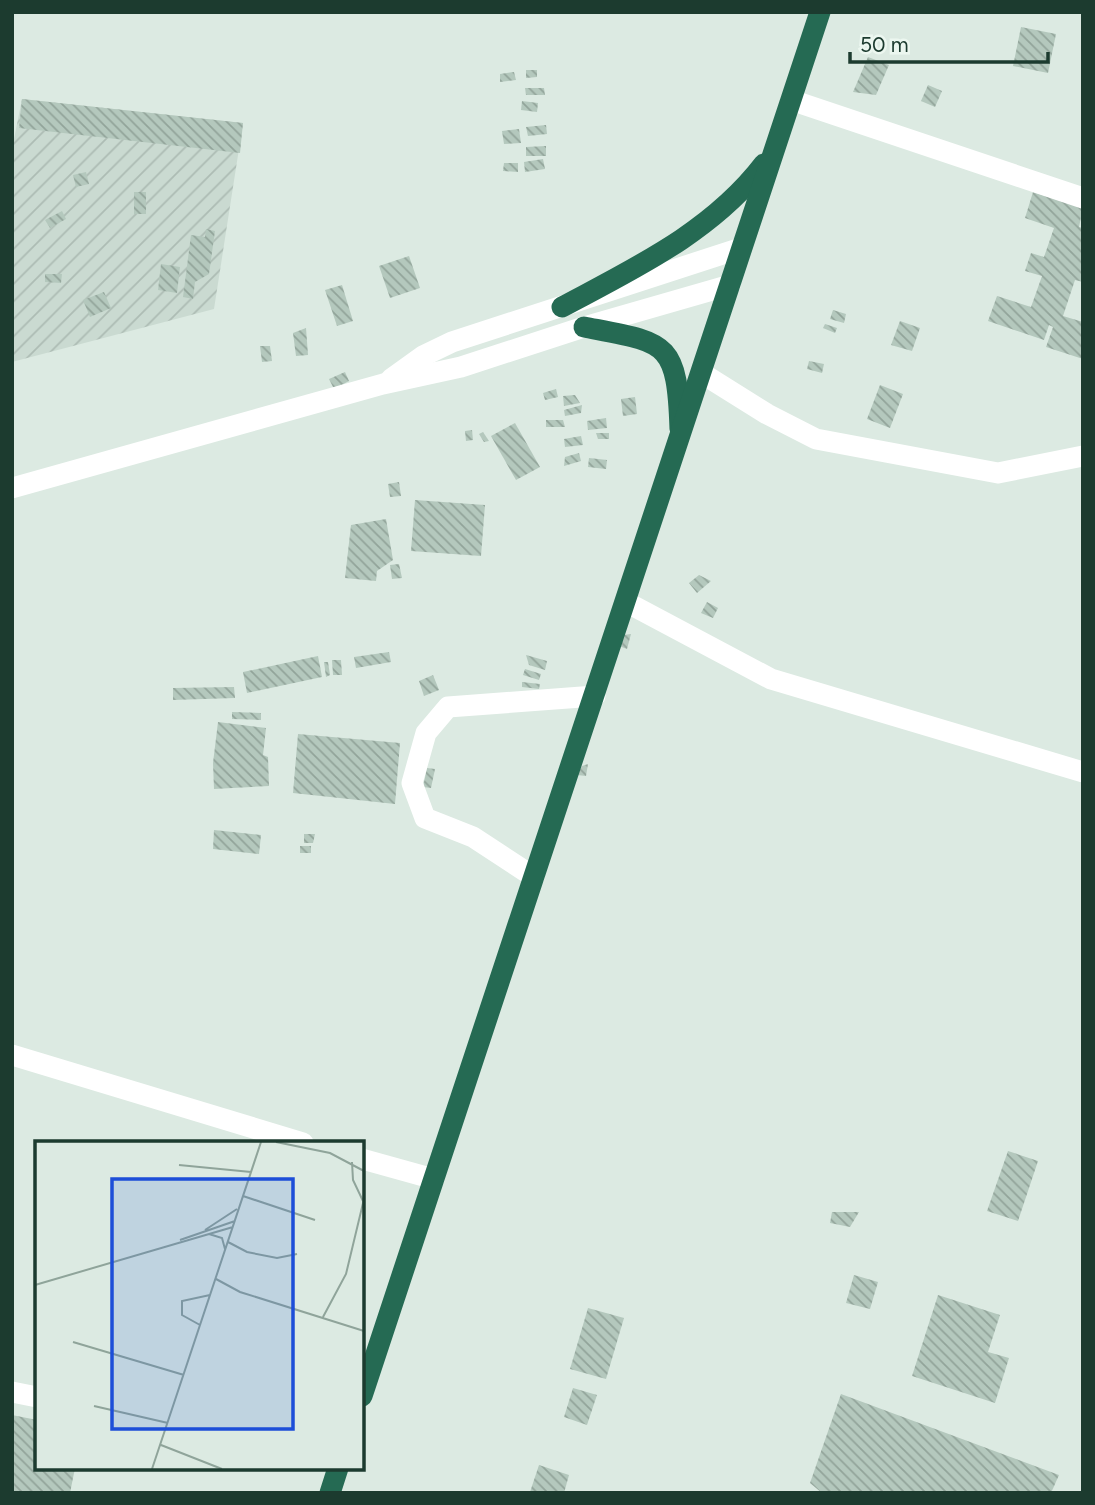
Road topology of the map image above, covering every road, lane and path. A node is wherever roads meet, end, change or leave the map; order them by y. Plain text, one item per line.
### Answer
1 (820, 12) edge
2 (792, 100) junction
3 (774, 151) junction
4 (1083, 198) edge
5 (741, 248) junction
6 (730, 285) junction
7 (562, 307) junction
8 (584, 327) junction
9 (703, 374) junction
10 (383, 384) junction
11 (681, 446) junction
12 (1083, 456) edge
13 (12, 488) edge
14 (626, 602) junction
15 (594, 696) junction
16 (1083, 772) edge
17 (534, 877) junction
18 (12, 1055) edge
19 (296, 1141) edge
20 (364, 1160) edge
21 (434, 1180) junction
22 (364, 1390) edge
23 (12, 1392) edge
24 (35, 1397) edge
25 (337, 1470) edge
26 (330, 1493) edge

1 - 2 highway
2 - 3 highway
2 - 4 street
3 - 5 highway
3 - 7 highway
5 - 6 highway
5 - 7 street
6 - 8 street
6 - 9 highway
7 - 10 street
8 - 10 street
8 - 11 highway
9 - 11 highway
9 - 12 street
10 - 13 street
11 - 14 highway
14 - 15 highway
14 - 16 street
15 - 17 highway
15 - 17 street
17 - 21 highway
18 - 19 street
20 - 21 street
21 - 22 highway
23 - 24 street
25 - 26 highway

